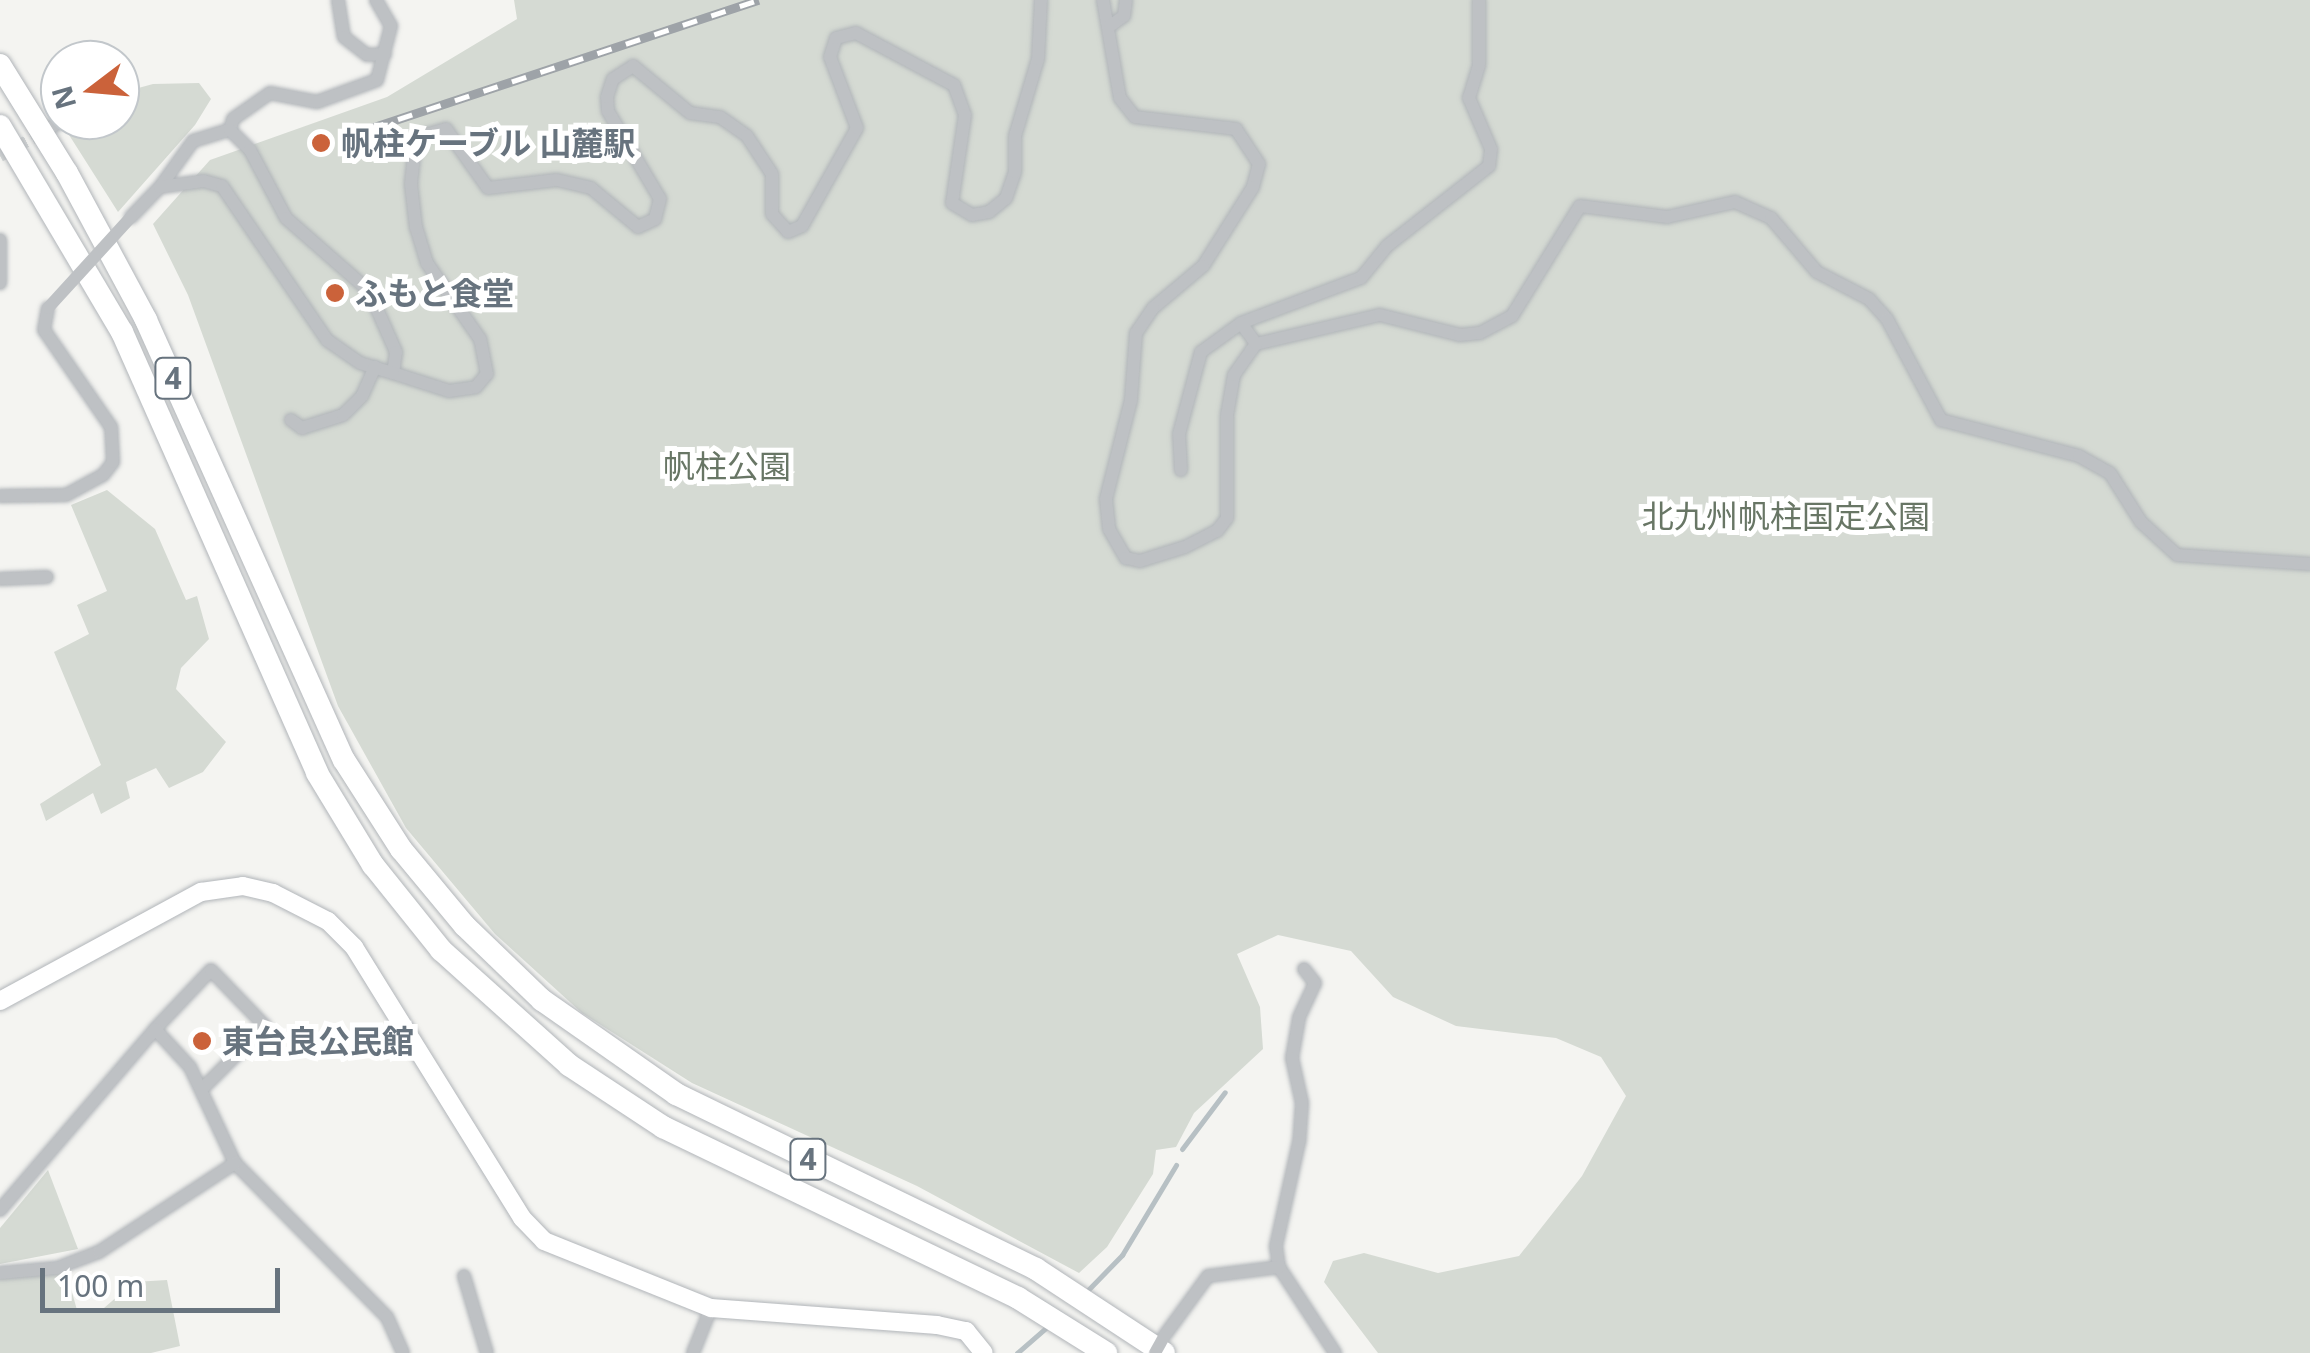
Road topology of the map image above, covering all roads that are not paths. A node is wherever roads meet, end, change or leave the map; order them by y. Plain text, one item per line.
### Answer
1 (338, 0) edge
2 (376, 0) edge
3 (1041, 0) edge
4 (1103, 0) edge
5 (1126, 0) edge
6 (1479, 0) edge
7 (1110, 26) junction
8 (384, 54) junction
9 (0, 65) edge
10 (0, 126) edge
11 (230, 130) junction
12 (160, 187) junction
13 (0, 240) edge
14 (0, 283) edge
15 (1241, 322) junction
16 (1256, 344) junction
17 (375, 368) junction
18 (393, 373) junction
19 (291, 420) dead end
20 (1180, 470) dead end
21 (0, 496) edge
22 (2310, 564) edge
23 (47, 577) dead end
24 (0, 578) edge
25 (1304, 969) dead end
26 (0, 1001) edge
27 (155, 1029) junction
28 (202, 1089) junction
29 (234, 1162) junction
30 (0, 1210) edge
31 (1280, 1267) junction
32 (0, 1273) edge
33 (464, 1276) dead end
34 (711, 1308) junction
35 (1165, 1344) edge
36 (404, 1353) edge
37 (487, 1353) edge
38 (693, 1353) edge
39 (984, 1353) edge
40 (1106, 1353) edge
41 (1155, 1353) edge
42 (1336, 1353) edge

1 - 8 street
2 - 8 street
3 - 18 street
4 - 7 street
5 - 7 street
6 - 15 street
7 - 16 street
8 - 11 street
9 - 35 highway, 4
10 - 40 highway, 4
11 - 12 street
11 - 18 street
12 - 17 street
12 - 21 street, bridge
13 - 14 street
15 - 16 street
15 - 20 street
16 - 22 street
17 - 18 street
17 - 19 street
23 - 24 street
25 - 31 street
26 - 34 street
27 - 28 street
27 - 28 street
27 - 30 street
28 - 29 street
29 - 32 street
29 - 36 street
31 - 35 street
31 - 42 street
33 - 37 street
34 - 38 street
34 - 39 street
35 - 41 street, bridge

